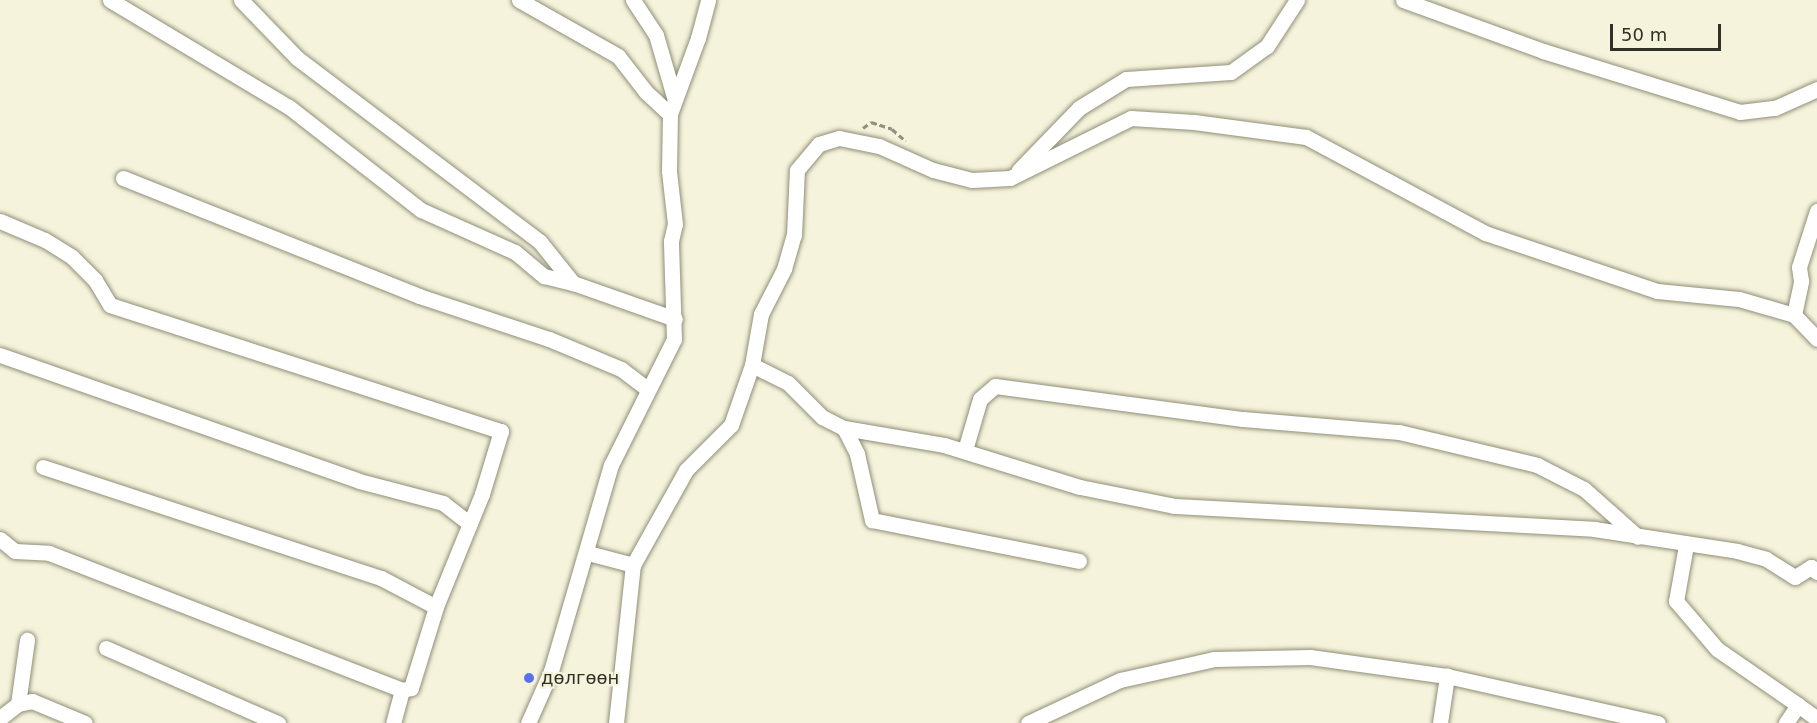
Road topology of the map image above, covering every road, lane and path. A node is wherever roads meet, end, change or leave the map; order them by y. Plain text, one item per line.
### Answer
1 (110, 0) edge
2 (241, 0) edge
3 (519, 0) edge
4 (633, 0) edge
5 (708, 0) edge
6 (1297, 0) edge
7 (1403, 0) edge
8 (1817, 89) edge
9 (674, 97) junction
10 (670, 114) junction
11 (123, 178) dead end
12 (1010, 178) junction
13 (1817, 211) edge
14 (0, 221) edge
15 (573, 283) junction
16 (1794, 315) junction
17 (675, 319) junction
18 (1817, 339) edge
19 (0, 355) edge
20 (752, 365) junction
21 (646, 388) junction
22 (844, 428) junction
23 (965, 450) junction
24 (43, 467) dead end
25 (470, 524) junction
26 (1640, 538) junction
27 (0, 539) edge
28 (1686, 545) junction
29 (588, 553) junction
30 (1079, 561) dead end
31 (633, 565) junction
32 (1817, 572) edge
33 (436, 607) junction
34 (27, 640) dead end
35 (106, 648) dead end
36 (1447, 675) junction
37 (402, 690) junction
38 (18, 704) junction
39 (1798, 705) junction
40 (0, 718) edge
41 (1817, 719) edge
42 (85, 723) edge
43 (278, 723) edge
44 (393, 723) edge
45 (528, 723) edge
46 (616, 723) edge
47 (1028, 723) edge
48 (1440, 723) edge
49 (1658, 723) edge
50 (1786, 723) edge

1 - 15 street
2 - 15 street
3 - 10 street
4 - 9 street
5 - 9 street
6 - 12 street
7 - 8 street
9 - 10 street
10 - 17 street
11 - 21 street
12 - 16 street
12 - 20 street
13 - 16 street
14 - 25 street
15 - 17 street
16 - 18 street
17 - 21 street
19 - 25 street
20 - 22 street
20 - 31 street
21 - 29 street
22 - 23 street
22 - 30 street
23 - 26 street
23 - 26 street
24 - 33 street
25 - 33 street
26 - 28 street
27 - 37 street
28 - 32 street
28 - 39 street
29 - 31 street
29 - 45 street
31 - 46 street
33 - 37 street
34 - 38 street
35 - 43 street
36 - 47 street
36 - 48 street
36 - 49 street
37 - 44 street
38 - 40 street
38 - 42 street
39 - 41 street
39 - 50 street

